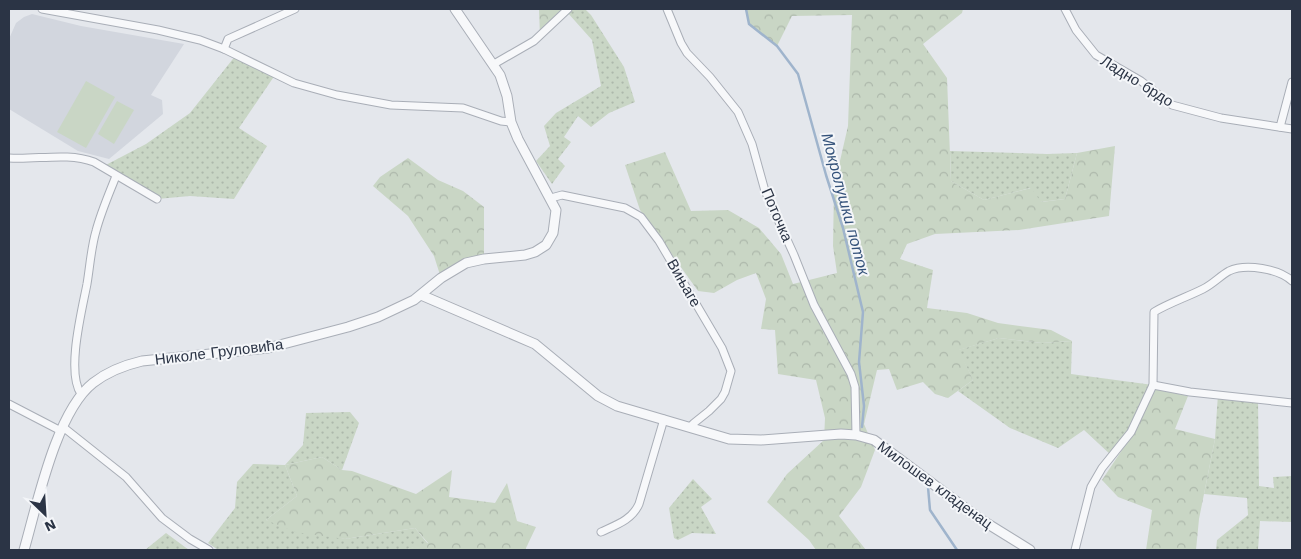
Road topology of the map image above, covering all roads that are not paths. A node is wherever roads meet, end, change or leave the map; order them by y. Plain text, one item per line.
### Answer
1 (42, 9) edge
2 (295, 9) edge
3 (455, 9) edge
4 (568, 9) edge
5 (667, 9) edge
6 (1065, 9) edge
7 (68, 11) edge
8 (224, 49) junction
9 (494, 64) junction
10 (1292, 82) edge
11 (511, 122) junction
12 (1280, 127) junction
13 (1292, 129) edge
14 (9, 158) edge
15 (116, 176) junction
16 (551, 198) junction
17 (157, 199) dead end
18 (1292, 281) edge
19 (422, 295) junction
20 (1154, 385) junction
21 (81, 394) junction
22 (1292, 403) edge
23 (9, 404) edge
24 (664, 419) junction
25 (690, 428) junction
26 (62, 429) junction
27 (856, 435) junction
28 (601, 532) dead end
29 (24, 550) edge
30 (209, 550) edge
31 (1030, 550) edge
32 (1075, 550) edge

1 - 7 street
2 - 8 street
3 - 9 street, Николе Груловића
4 - 9 street
5 - 27 street, Поточка
6 - 12 street, Ладно брдо
7 - 8 street
8 - 11 street
9 - 11 street, Николе Груловића
10 - 12 street
11 - 16 street, Николе Груловића
12 - 13 street, Ладно брдо
14 - 15 street
15 - 17 street
15 - 21 street
16 - 19 street, Николе Груловића
16 - 25 street, Вињаге
18 - 20 street
19 - 21 street, Николе Груловића
19 - 24 street, Милошев кладенац
20 - 22 street
20 - 32 street
21 - 26 street, Николе Груловића
23 - 26 street
24 - 25 street, Милошев кладенац
24 - 28 street
25 - 27 street, Милошев кладенац
26 - 29 street, Николе Груловића
26 - 30 street
27 - 31 street, Милошев кладенац

